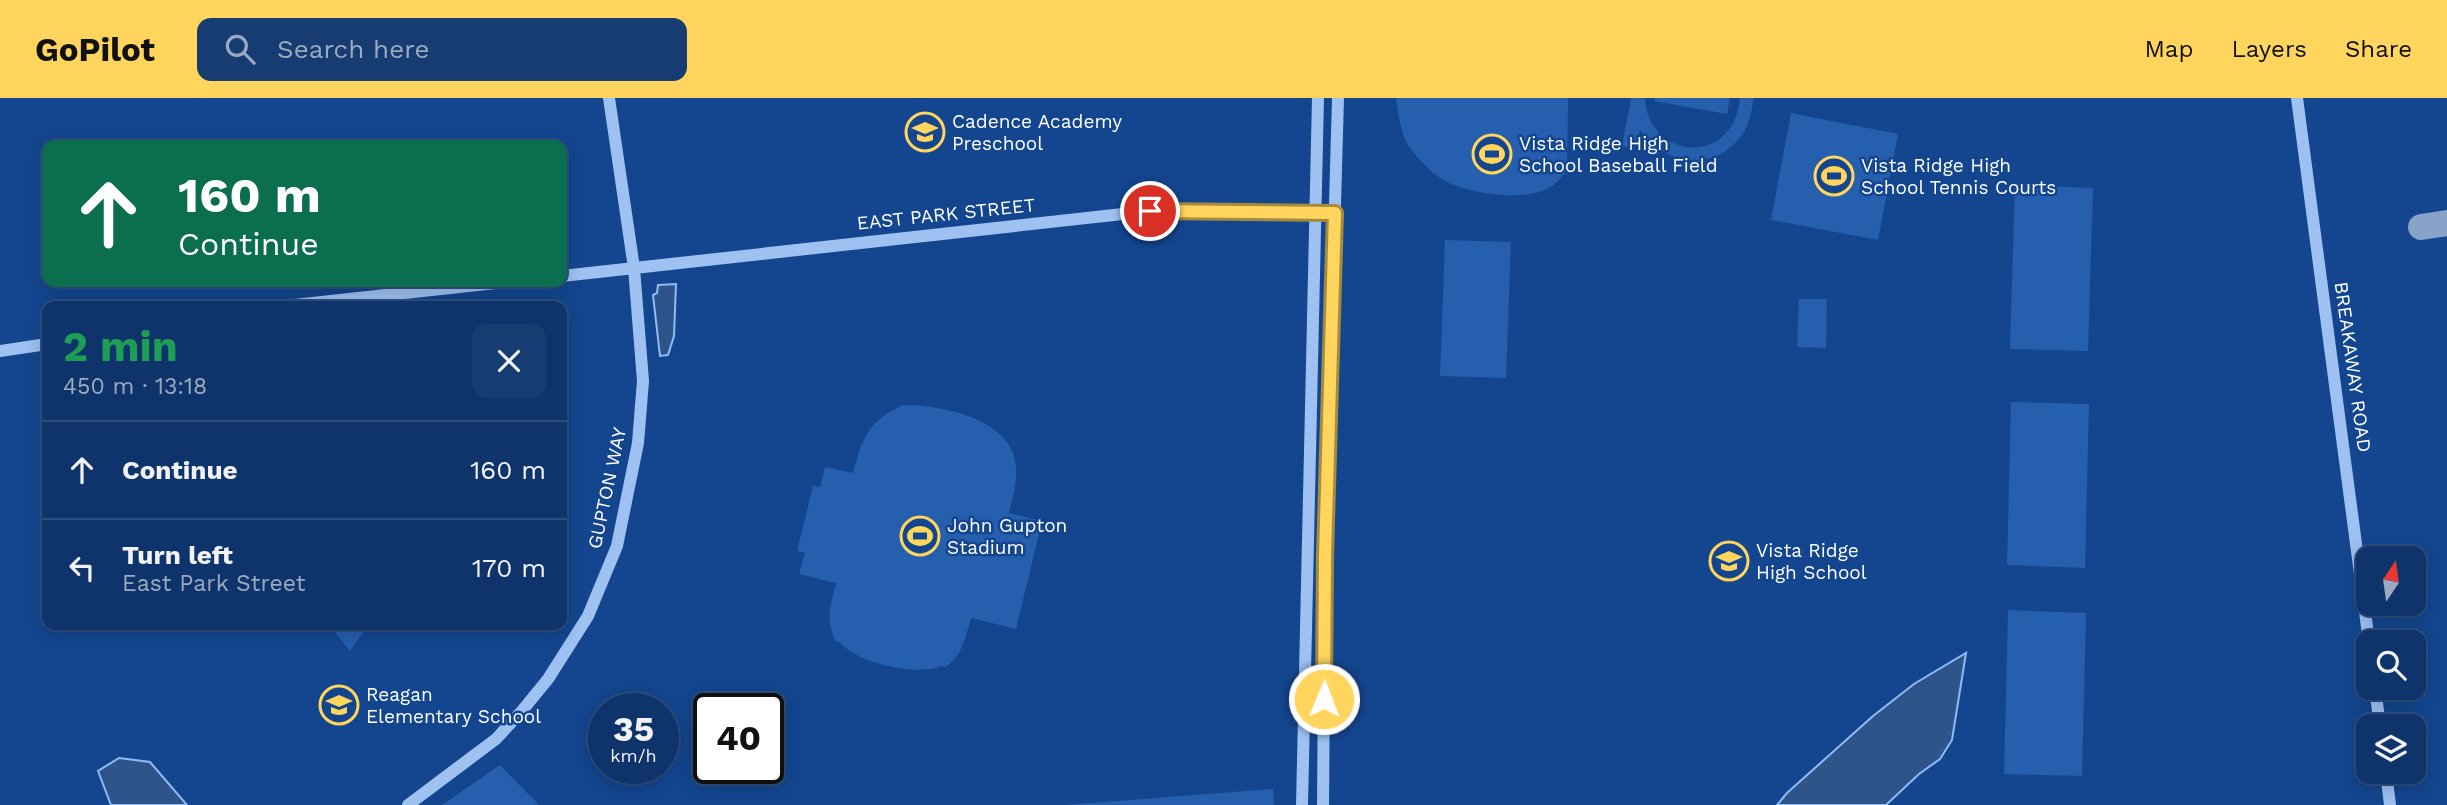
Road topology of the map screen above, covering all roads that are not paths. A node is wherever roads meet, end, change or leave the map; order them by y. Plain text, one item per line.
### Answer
1 (609, 98) edge
2 (1318, 98) edge
3 (1338, 98) edge
4 (2297, 98) edge
5 (1316, 212) junction
6 (1335, 213) junction
7 (634, 268) junction
8 (567, 275) edge
9 (459, 287) edge
10 (331, 301) edge
11 (42, 345) edge
12 (0, 352) edge
13 (2367, 630) edge
14 (2387, 784) edge
15 (408, 805) edge
16 (1302, 805) edge
17 (1323, 805) edge
18 (2390, 805) edge

1 - 7 street, GUPTON WAY
2 - 5 street
3 - 6 street
4 - 13 street, BREAKAWAY ROAD
5 - 6 street, EAST PARK STREET
5 - 7 street, EAST PARK STREET
5 - 16 street
6 - 17 street
7 - 8 street, EAST PARK STREET
7 - 15 street, GUPTON WAY
9 - 10 street
11 - 12 street
14 - 18 street

